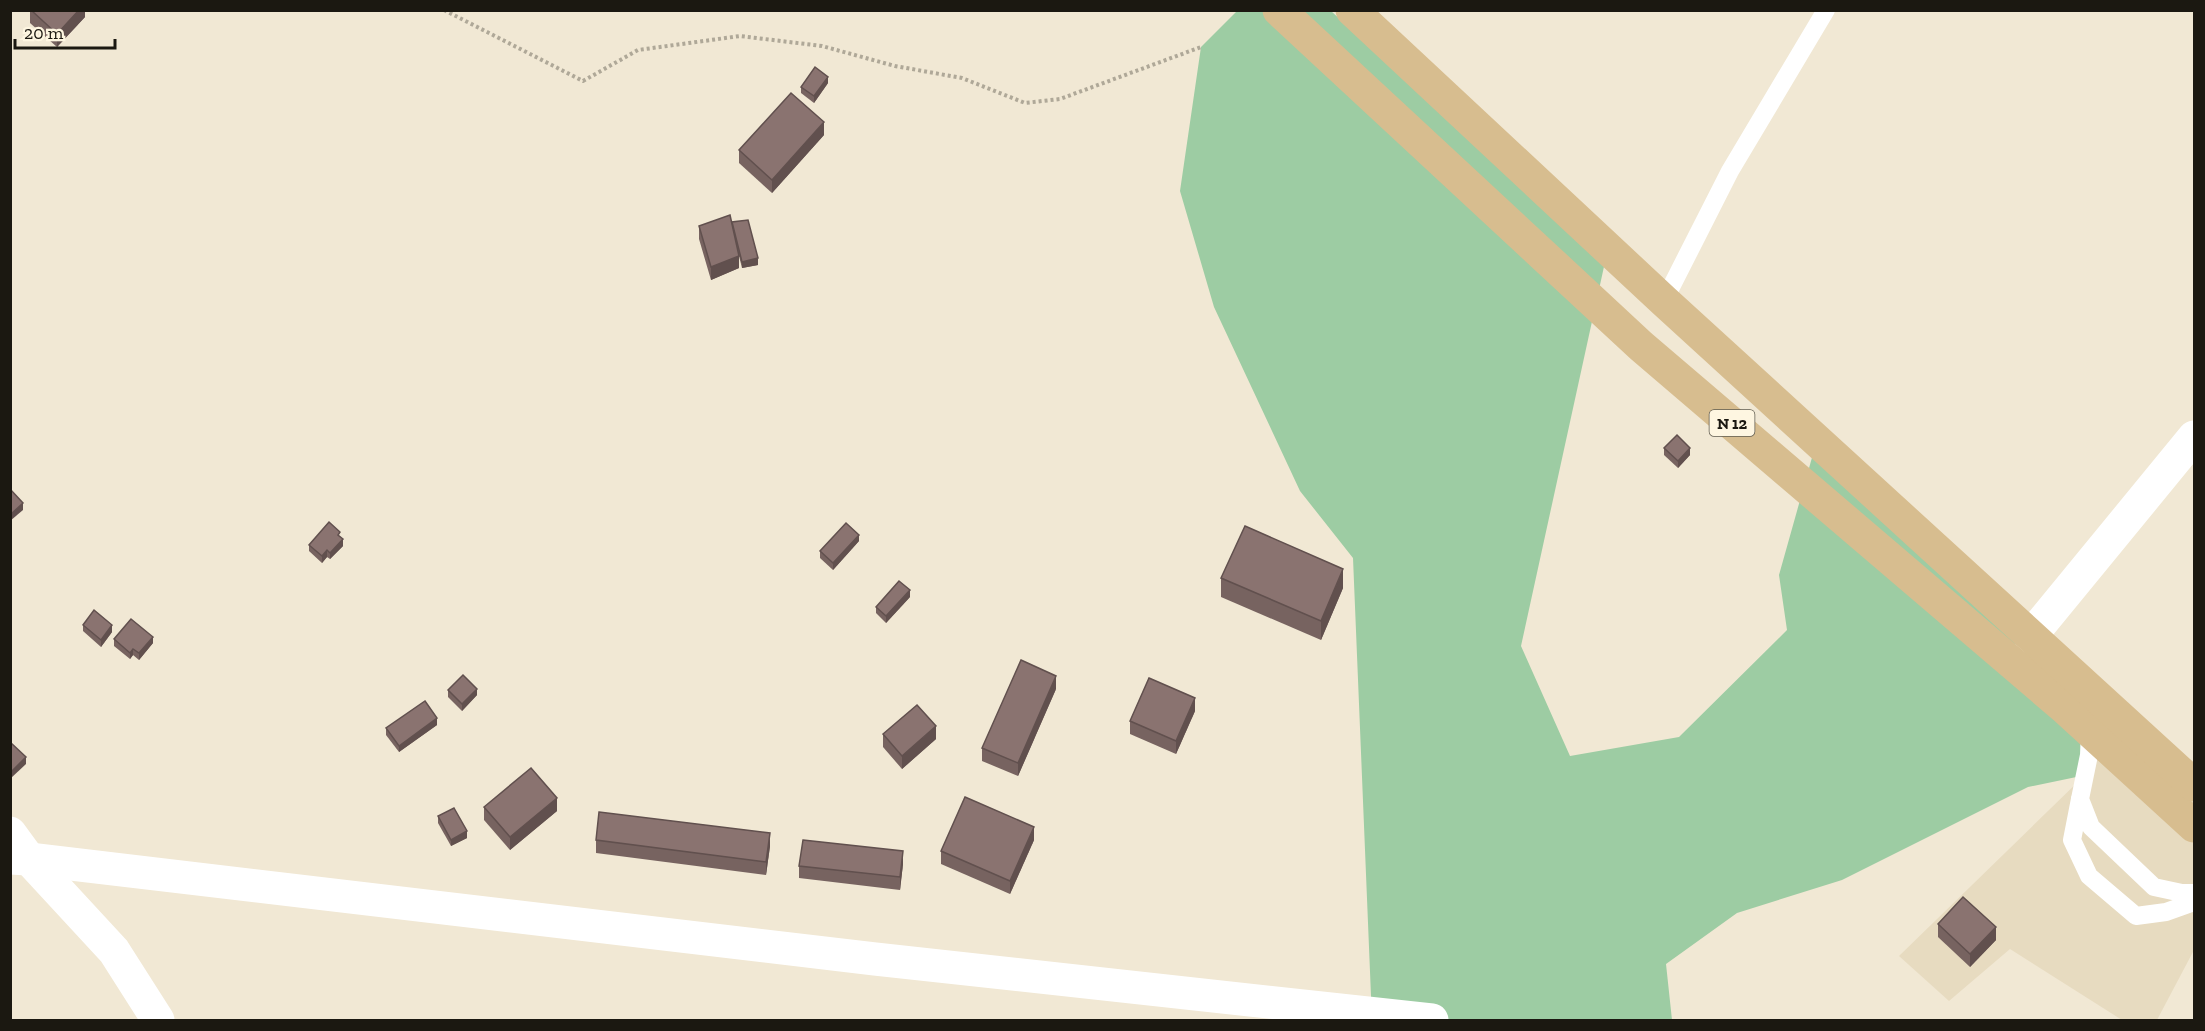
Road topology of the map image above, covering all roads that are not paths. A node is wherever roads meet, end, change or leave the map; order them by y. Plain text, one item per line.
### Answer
1 (1279, 10) edge
2 (1352, 10) edge
3 (1826, 10) edge
4 (1664, 301) junction
5 (2194, 437) edge
6 (2030, 636) junction
7 (2090, 730) junction
8 (2194, 785) edge
9 (2080, 799) junction
10 (2194, 826) edge
11 (17, 850) edge
12 (2194, 893) edge
13 (2194, 902) edge
14 (158, 1020) edge
15 (1432, 1020) edge

1 - 7 main road, N 12
2 - 4 main road, N 12
3 - 4 lane
4 - 6 main road, N 12
5 - 6 street
6 - 8 main road, N 12
7 - 9 lane
7 - 10 main road, N 12
9 - 12 lane
9 - 13 lane
11 - 14 street
11 - 15 street

